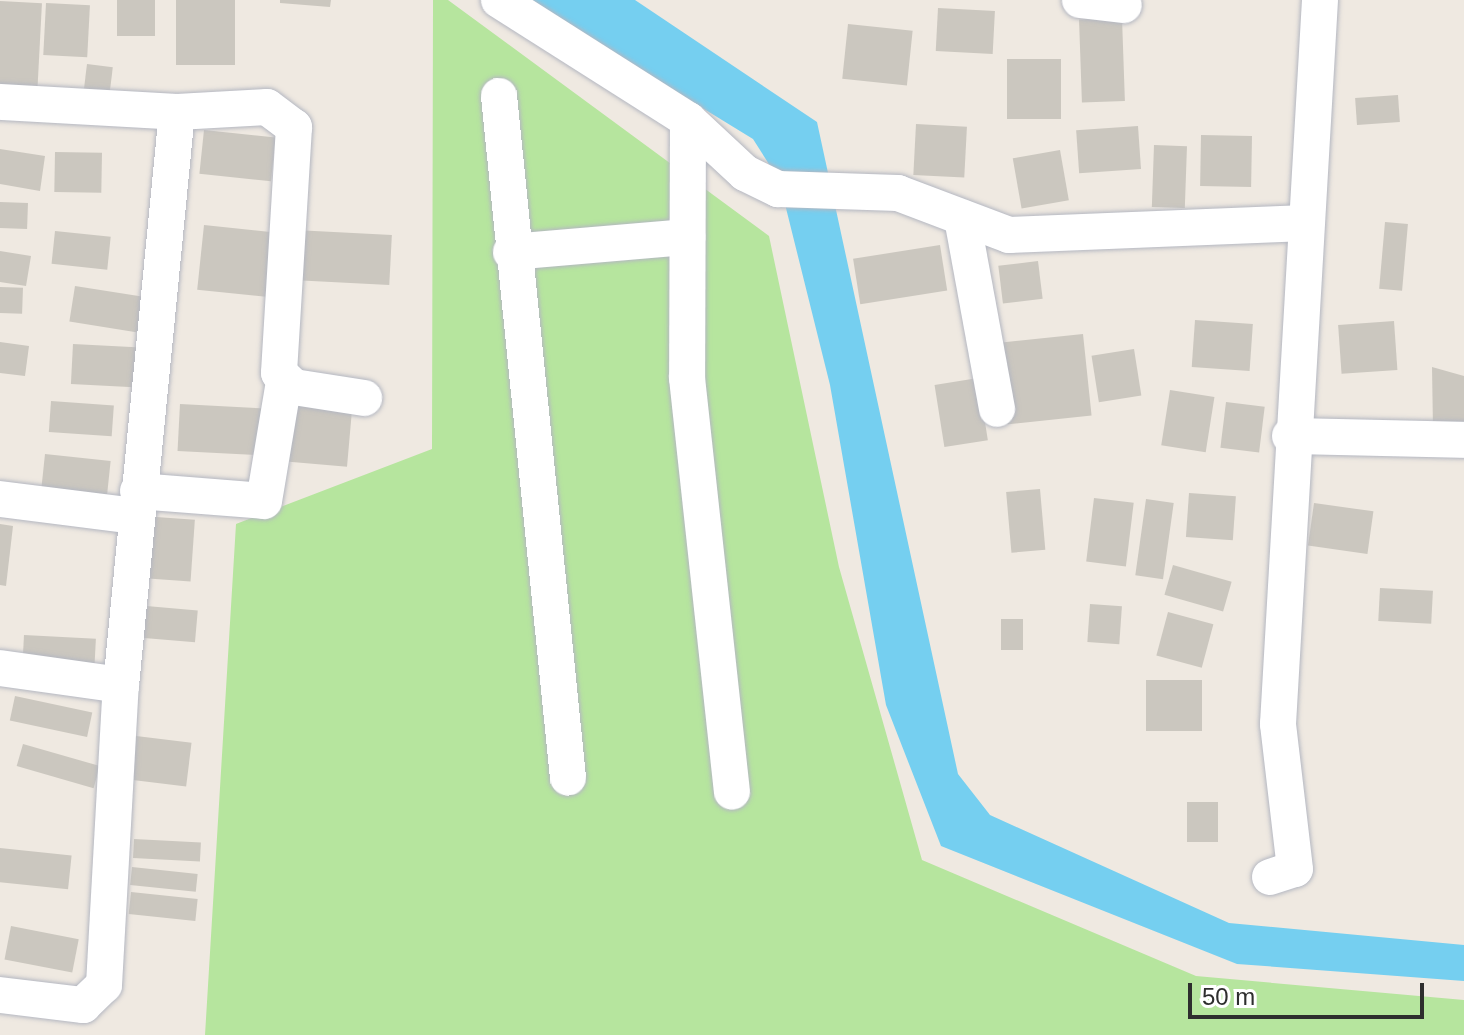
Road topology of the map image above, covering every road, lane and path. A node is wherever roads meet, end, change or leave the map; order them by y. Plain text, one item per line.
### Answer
1 (499, 0) edge
2 (1080, 0) edge
3 (1320, 0) edge
4 (1124, 5) dead end
5 (499, 96) dead end
6 (0, 102) edge
7 (177, 112) junction
8 (688, 120) junction
9 (962, 218) junction
10 (1306, 223) junction
11 (687, 237) junction
12 (511, 252) junction
13 (284, 381) junction
14 (364, 398) dead end
15 (997, 409) dead end
16 (1290, 436) junction
17 (1464, 440) edge
18 (0, 499) edge
19 (136, 503) junction
20 (0, 668) edge
21 (121, 685) junction
22 (568, 778) dead end
23 (732, 792) dead end
24 (1270, 877) dead end
25 (0, 995) edge

1 - 8 street
2 - 4 street
3 - 10 street
5 - 12 street
6 - 7 street
7 - 13 street
7 - 19 street
8 - 9 street
8 - 11 street
9 - 10 street
9 - 15 street
10 - 16 street
11 - 12 street
11 - 23 street
12 - 22 street
13 - 14 street
13 - 19 street
16 - 17 street
16 - 24 street
18 - 19 street
19 - 21 street
20 - 21 street
21 - 25 street

